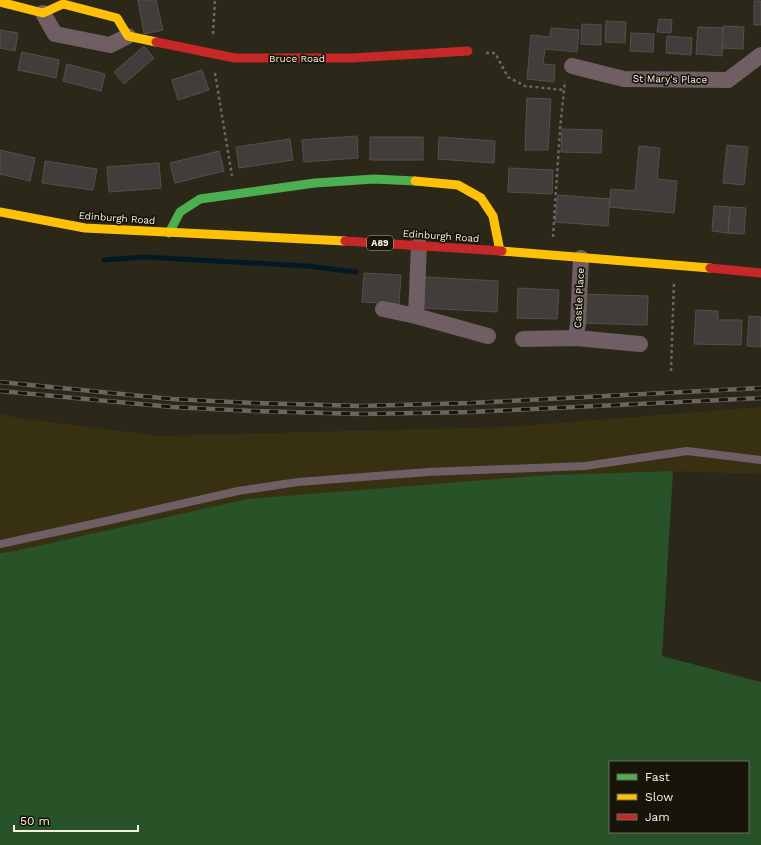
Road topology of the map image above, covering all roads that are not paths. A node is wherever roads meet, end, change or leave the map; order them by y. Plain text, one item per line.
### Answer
1 (0, 2) edge
2 (43, 13) junction
3 (128, 36) junction
4 (468, 51) road end
5 (761, 55) edge
6 (572, 66) dead end
7 (0, 212) edge
8 (169, 233) junction
9 (420, 245) junction
10 (500, 251) junction
11 (581, 258) junction
12 (761, 273) edge
13 (383, 309) dead end
14 (416, 316) junction
15 (488, 336) dead end
16 (576, 338) junction
17 (523, 339) dead end
18 (640, 344) dead end
19 (761, 460) edge
20 (0, 544) edge

1 - 2 street
2 - 3 street
2 - 3 street
3 - 4 street, Bruce Road
5 - 6 street, St Mary's Place
7 - 8 street, Edinburgh Road / A89
8 - 9 street, Edinburgh Road / A89
8 - 10 street
9 - 10 street, Edinburgh Road / A89
9 - 14 street
10 - 11 street, Edinburgh Road / A89
11 - 12 street, Edinburgh Road / A89
11 - 16 street, Castle Place
13 - 14 street
14 - 15 street
16 - 17 street, Castle Place
16 - 18 street, Castle Place
19 - 20 lane

